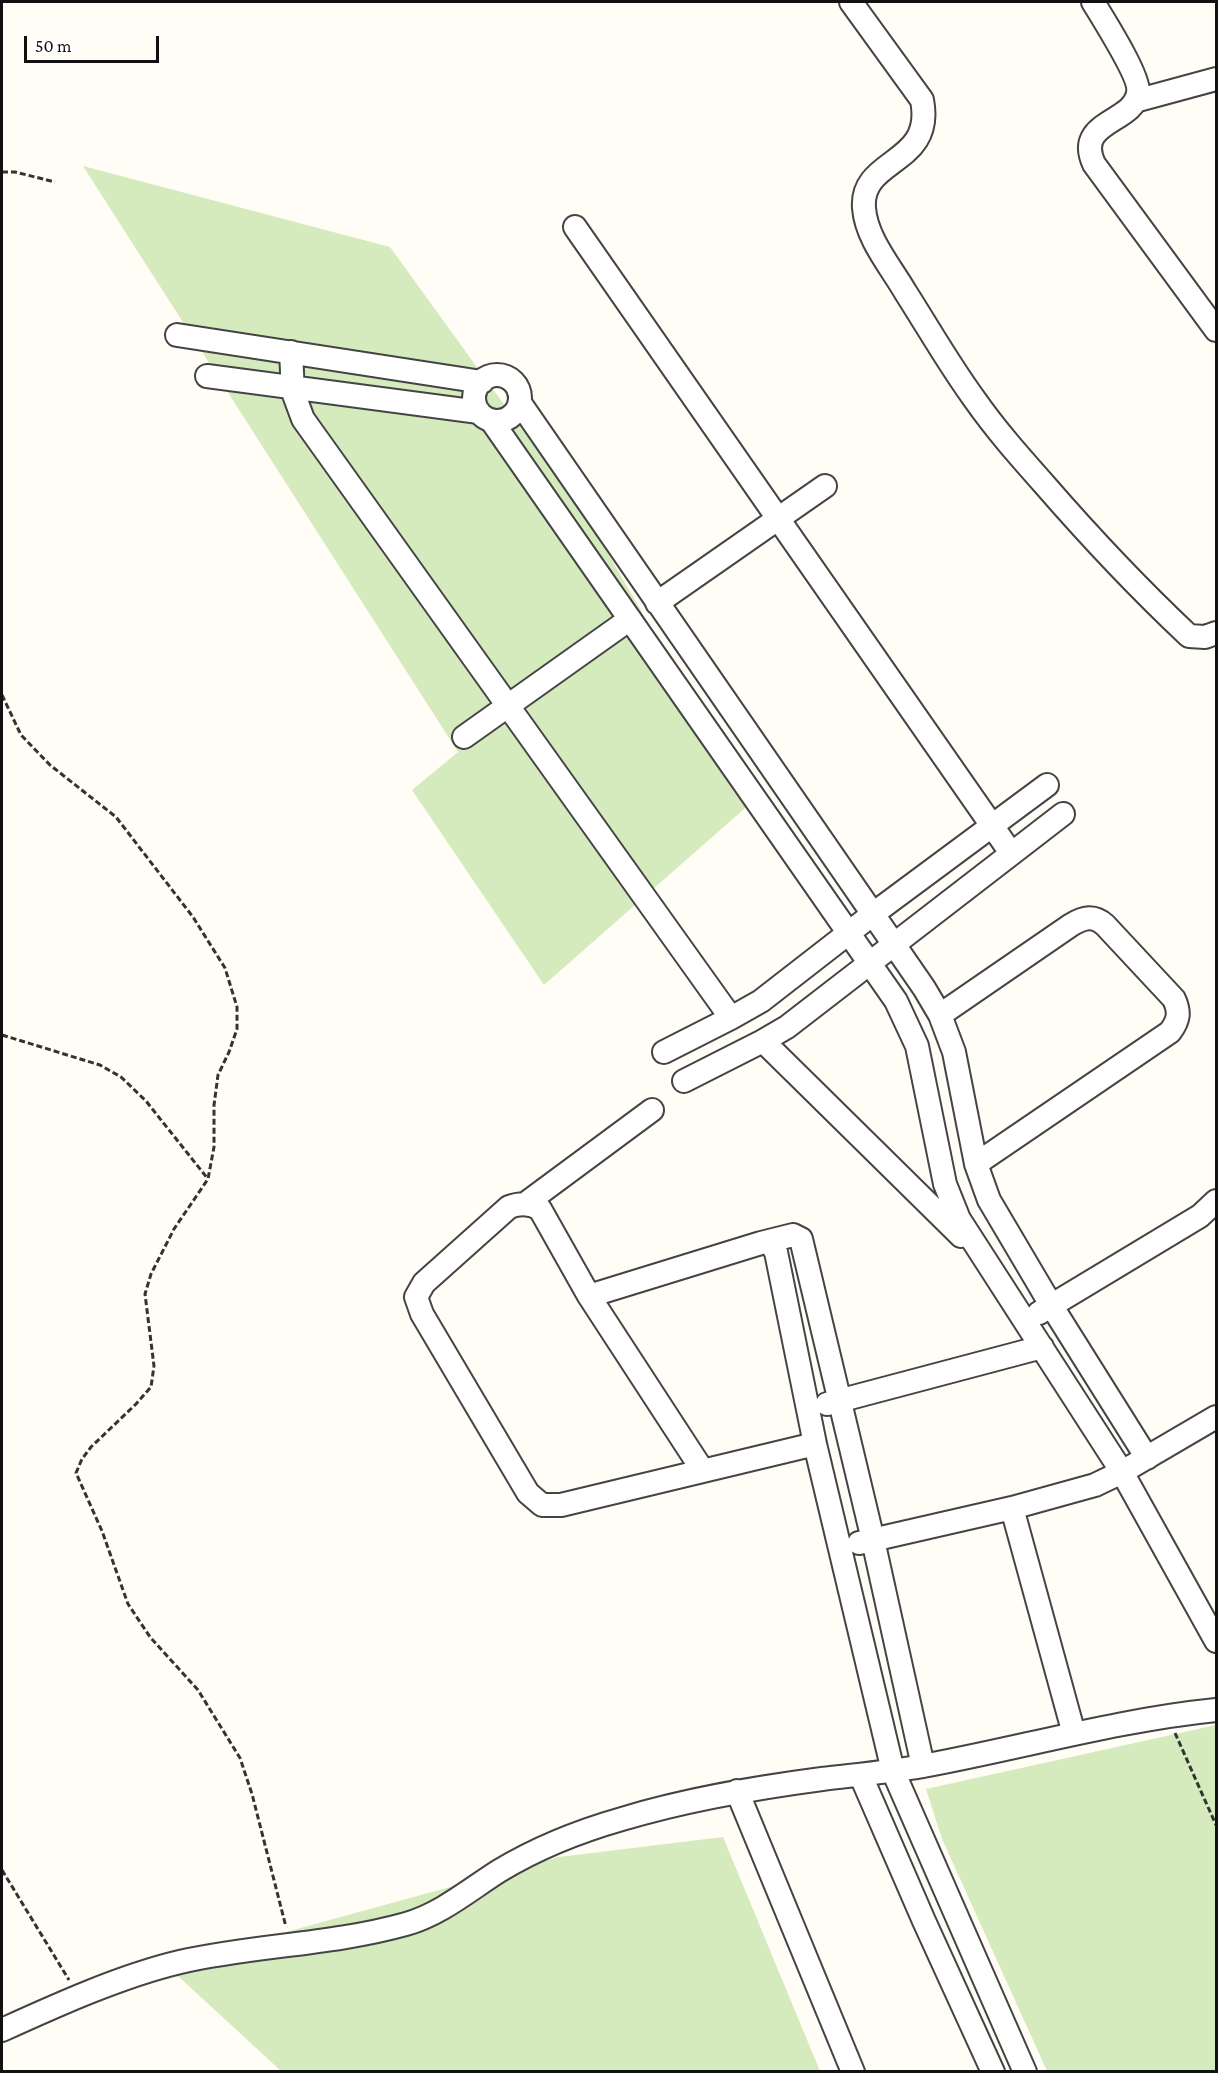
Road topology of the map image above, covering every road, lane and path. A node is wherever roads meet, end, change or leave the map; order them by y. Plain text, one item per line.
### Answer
1 (850, 2) edge
2 (1093, 2) edge
3 (1216, 80) edge
4 (1135, 101) junction
5 (2, 172) edge
6 (55, 182) dead end
7 (575, 227) dead end
8 (1216, 330) edge
9 (177, 335) dead end
10 (253, 346) junction
11 (291, 352) junction
12 (207, 376) dead end
13 (248, 381) junction
14 (482, 382) junction
15 (292, 387) junction
16 (520, 404) junction
17 (485, 416) junction
18 (825, 486) dead end
19 (777, 518) junction
20 (657, 603) junction
21 (630, 619) junction
22 (1216, 633) edge
23 (2, 695) edge
24 (508, 706) junction
25 (465, 737) dead end
26 (1047, 785) dead end
27 (1063, 813) dead end
28 (992, 826) junction
29 (1011, 854) junction
30 (873, 914) junction
31 (849, 933) junction
32 (894, 944) junction
33 (869, 962) junction
34 (940, 1015) junction
35 (731, 1018) junction
36 (2, 1035) edge
37 (763, 1041) junction
38 (664, 1052) dead end
39 (684, 1082) dead end
40 (652, 1110) dead end
41 (975, 1158) junction
42 (940, 1159) junction
43 (208, 1179) junction
44 (983, 1186) junction
45 (949, 1196) junction
46 (1216, 1201) edge
47 (525, 1204) junction
48 (770, 1242) junction
49 (981, 1255) junction
50 (807, 1262) junction
51 (780, 1269) junction
52 (589, 1296) junction
53 (1052, 1305) junction
54 (1025, 1321) junction
55 (1042, 1347) junction
56 (840, 1400) junction
57 (808, 1408) junction
58 (1216, 1417) edge
59 (815, 1444) junction
60 (1147, 1458) junction
61 (703, 1471) junction
62 (1122, 1472) junction
63 (1012, 1508) junction
64 (873, 1540) junction
65 (840, 1548) junction
66 (1216, 1641) edge
67 (1216, 1710) edge
68 (1167, 1715) junction
69 (1074, 1734) junction
70 (923, 1766) junction
71 (893, 1771) junction
72 (861, 1776) junction
73 (737, 1791) junction
74 (1216, 1825) edge
75 (2, 1870) edge
76 (291, 1946) junction
77 (78, 1997) junction
78 (2, 2030) edge
79 (854, 2072) edge
80 (993, 2072) edge
81 (1025, 2072) edge

1 - 22 street
2 - 4 street
3 - 4 street
4 - 8 street
5 - 6 path
7 - 19 street
9 - 10 street
10 - 11 street
10 - 13 street
11 - 14 street
11 - 15 street
12 - 13 street
13 - 15 street
14 - 16 street
14 - 17 street
15 - 17 street
15 - 24 street
16 - 17 street
16 - 20 street
17 - 21 street
18 - 19 street
19 - 20 street
19 - 28 street
20 - 30 street
21 - 24 street
21 - 31 street
23 - 43 path
24 - 25 street
24 - 35 street
26 - 28 street
27 - 29 street
28 - 29 street
28 - 30 street
29 - 32 street
30 - 31 street
30 - 32 street
31 - 33 street
31 - 35 street
32 - 33 street
32 - 34 street
33 - 37 street
33 - 42 street
34 - 41 street
34 - 41 street
35 - 38 street
36 - 43 path
37 - 39 street
37 - 49 street
40 - 47 street
41 - 42 street
41 - 44 street
42 - 45 street
43 - 76 path
44 - 45 street
44 - 53 street
45 - 49 street
46 - 53 street
47 - 52 street
47 - 61 street
48 - 50 street
48 - 51 street
48 - 52 street
49 - 54 street
50 - 51 street
50 - 56 street
51 - 57 street
52 - 61 street
53 - 54 street
53 - 60 street
54 - 55 street
55 - 56 street
55 - 62 street
56 - 57 street
56 - 64 street
57 - 59 street
58 - 60 street
59 - 61 street
59 - 65 street
60 - 62 street
62 - 63 street
62 - 66 street
63 - 64 street
63 - 69 street
64 - 65 street
64 - 70 street
65 - 71 street
67 - 68 street
68 - 69 street
68 - 74 path
69 - 70 street
70 - 71 street
71 - 72 street
71 - 81 street
72 - 73 street
72 - 80 street
73 - 76 street
73 - 79 street
75 - 77 path
76 - 77 street
77 - 78 street

